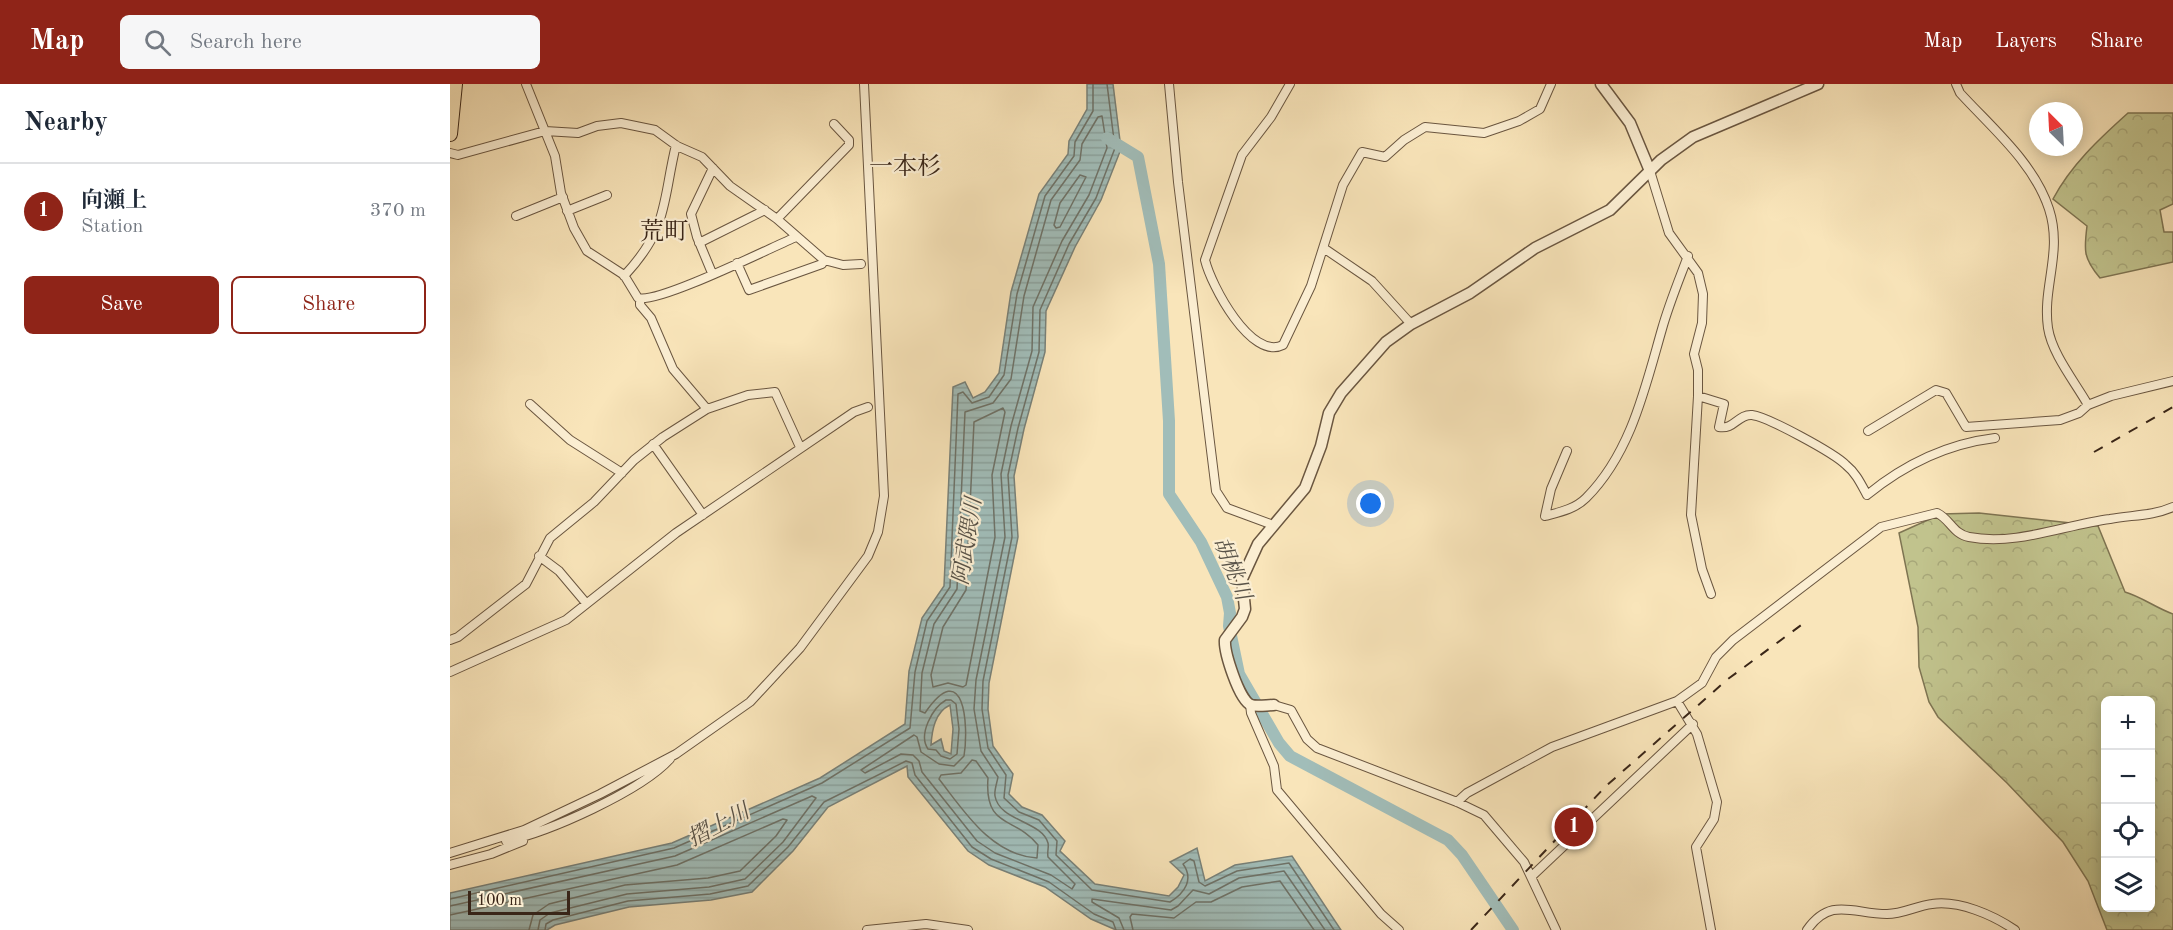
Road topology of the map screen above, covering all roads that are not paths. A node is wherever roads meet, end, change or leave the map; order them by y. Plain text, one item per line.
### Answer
1 (455, 84) edge
2 (526, 84) edge
3 (864, 84) edge
4 (1169, 84) edge
5 (1290, 84) edge
6 (1551, 84) edge
7 (1600, 84) edge
8 (1818, 84) edge
9 (1956, 84) edge
10 (834, 124) dead end
11 (545, 131) junction
12 (450, 134) edge
13 (676, 145) junction
14 (450, 153) edge
15 (713, 168) junction
16 (1650, 171) junction
17 (607, 195) dead end
18 (562, 197) junction
19 (765, 210) junction
20 (567, 211) junction
21 (516, 216) dead end
22 (777, 219) junction
23 (796, 237) junction
24 (699, 243) junction
25 (1325, 249) junction
26 (1688, 256) junction
27 (824, 260) junction
28 (737, 263) junction
29 (861, 264) dead end
30 (712, 273) junction
31 (624, 276) junction
32 (640, 299) junction
33 (1411, 324) junction
34 (2173, 381) edge
35 (1698, 396) junction
36 (530, 404) dead end
37 (2088, 405) junction
38 (867, 407) dead end
39 (707, 409) junction
40 (1868, 431) dead end
41 (1995, 438) dead end
42 (653, 444) junction
43 (800, 447) junction
44 (1567, 451) dead end
45 (622, 473) junction
46 (2173, 507) edge
47 (703, 515) junction
48 (1273, 525) junction
49 (539, 556) junction
50 (1711, 594) dead end
51 (586, 603) junction
52 (450, 640) edge
53 (450, 672) edge
54 (1677, 701) junction
55 (1262, 705) junction
56 (1693, 724) junction
57 (676, 754) junction
58 (1457, 802) junction
59 (536, 834) junction
60 (485, 844) junction
61 (450, 853) edge
62 (450, 865) edge
63 (1532, 876) junction
64 (867, 930) edge
65 (968, 930) edge
66 (1399, 930) edge
67 (1556, 930) edge
68 (1711, 930) edge
69 (1807, 930) edge
70 (2015, 930) edge

1 - 12 highway
2 - 11 street
3 - 57 street
4 - 48 street
5 - 25 street
6 - 25 street
7 - 16 street
8 - 16 street
9 - 37 street
10 - 22 street
11 - 13 street
11 - 14 street
11 - 18 street
13 - 15 street
13 - 31 street
15 - 19 street
15 - 24 street
16 - 26 street
16 - 33 street
17 - 20 street
18 - 20 street
18 - 21 street
19 - 22 street
19 - 24 street
20 - 31 street
22 - 23 street
23 - 27 street
23 - 28 street
24 - 30 street
25 - 33 street
26 - 35 street
26 - 44 street
27 - 28 street
27 - 29 street
28 - 30 street
30 - 32 street
31 - 32 street
32 - 39 street
33 - 48 street
34 - 37 street
35 - 41 street
35 - 50 street
36 - 45 street
37 - 40 street
38 - 43 street
39 - 42 street
39 - 43 street
42 - 45 street
42 - 47 street
43 - 47 street
45 - 49 street
46 - 54 street
47 - 51 street
48 - 55 street
49 - 51 street
49 - 52 street
51 - 53 street
54 - 56 street
54 - 58 street
55 - 58 street
55 - 66 street
56 - 63 street
56 - 68 street
57 - 59 street
57 - 60 street
58 - 63 street
59 - 60 street
59 - 62 street
60 - 61 street
63 - 67 street
64 - 65 street
69 - 70 street

